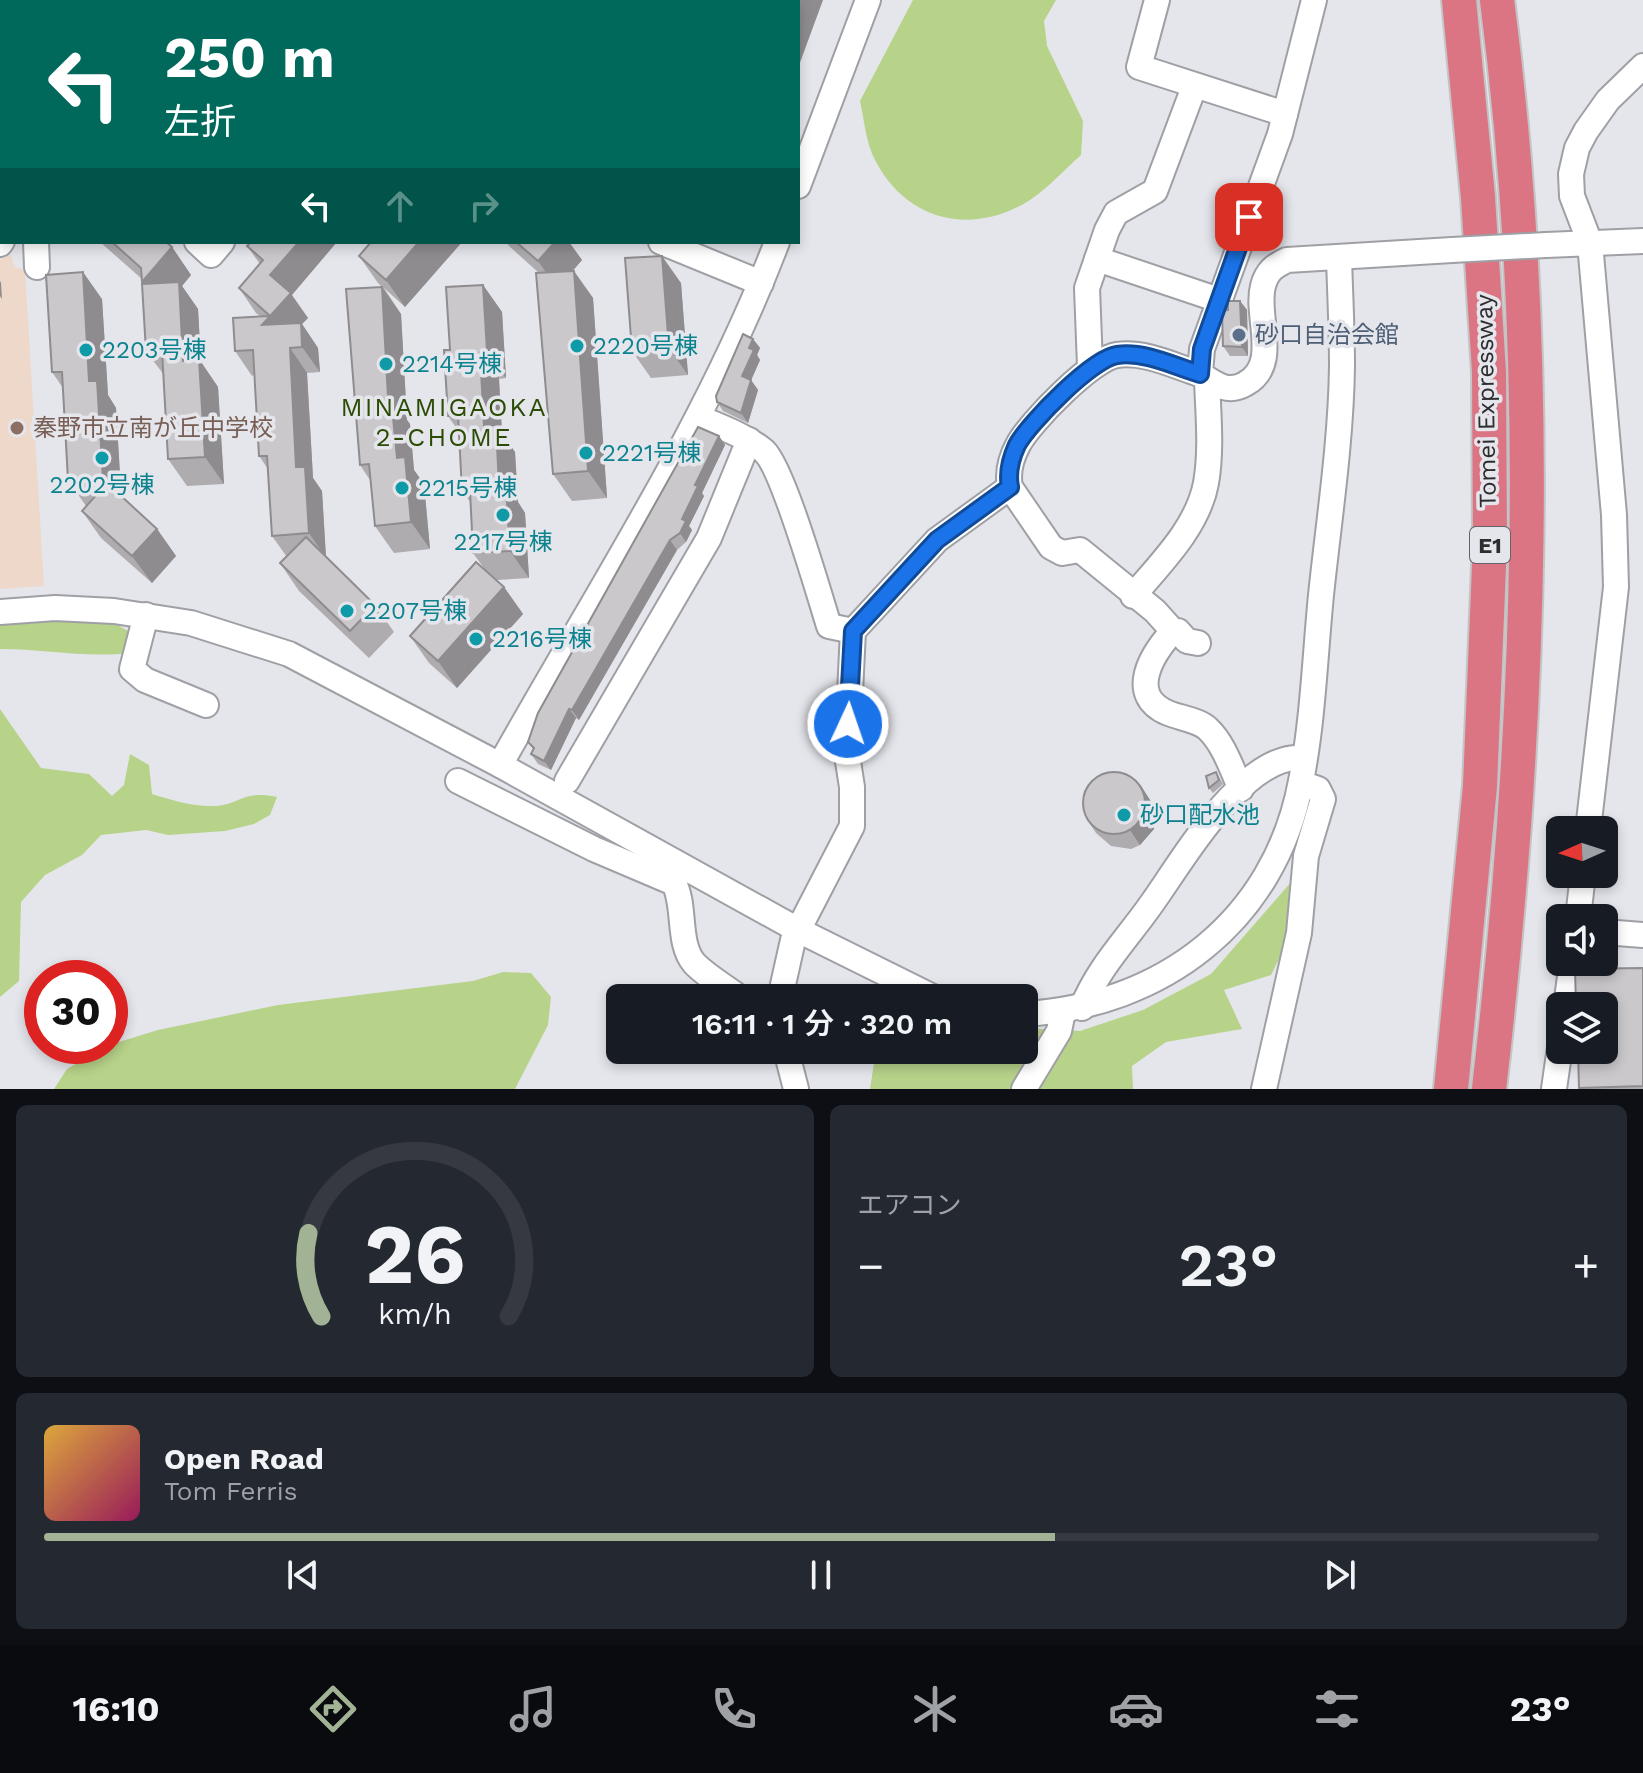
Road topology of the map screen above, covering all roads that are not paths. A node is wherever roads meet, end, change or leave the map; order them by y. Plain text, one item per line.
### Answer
1 (868, 0) edge
2 (1157, 0) edge
3 (1314, 0) edge
4 (1459, 0) edge
5 (1497, 0) edge
6 (1643, 66) edge
7 (1194, 87) junction
8 (1285, 114) junction
9 (800, 181) edge
10 (1643, 241) edge
11 (1590, 243) junction
12 (36, 244) edge
13 (199, 244) edge
14 (220, 244) edge
15 (666, 244) edge
16 (776, 244) edge
17 (1339, 257) junction
18 (1097, 259) junction
19 (37, 267) dead end
20 (761, 283) junction
21 (1219, 300) junction
22 (1090, 366) junction
23 (1204, 377) junction
24 (698, 417) junction
25 (749, 440) junction
26 (1010, 487) junction
27 (1133, 596) junction
28 (0, 612) edge
29 (146, 615) junction
30 (853, 631) junction
31 (1173, 631) junction
32 (1198, 643) dead end
33 (206, 705) dead end
34 (1304, 758) junction
35 (500, 765) junction
36 (579, 774) dead end
37 (458, 781) dead end
38 (1301, 783) junction
39 (1241, 789) junction
40 (1590, 816) edge
41 (678, 875) junction
42 (798, 930) junction
43 (1618, 933) edge
44 (1643, 935) edge
45 (722, 984) edge
46 (784, 984) edge
47 (907, 984) edge
48 (1072, 1010) junction
49 (1038, 1013) edge
50 (790, 1064) edge
51 (1558, 1064) edge
52 (796, 1089) edge
53 (1024, 1089) edge
54 (1264, 1089) edge
55 (1451, 1089) edge
56 (1489, 1089) edge
57 (1554, 1089) edge

1 - 9 street
2 - 7 street
3 - 8 street
4 - 55 highway, Tomei Expressway / E1
5 - 56 highway, Tomei Expressway / E1
6 - 11 street
7 - 8 street
7 - 18 street
8 - 21 street
10 - 11 street
11 - 17 street, bridge
11 - 40 street
12 - 19 street
13 - 14 street
15 - 20 street
16 - 20 street
17 - 23 street
17 - 34 street
18 - 21 street
18 - 22 street
20 - 24 street
21 - 23 street
22 - 23 street
22 - 26 street
23 - 27 street
24 - 25 street
24 - 35 street
25 - 30 street
25 - 36 street
26 - 27 street
26 - 30 street
27 - 31 street
28 - 29 street
29 - 33 street
29 - 35 street
30 - 42 street
31 - 32 street
31 - 39 street
34 - 38 street
34 - 39 street
35 - 41 street
37 - 41 street
38 - 48 street
38 - 54 street
39 - 48 street
41 - 42 street
41 - 45 street
42 - 46 street
42 - 47 street
43 - 44 street
48 - 49 street
48 - 53 street
50 - 52 street
51 - 57 street

